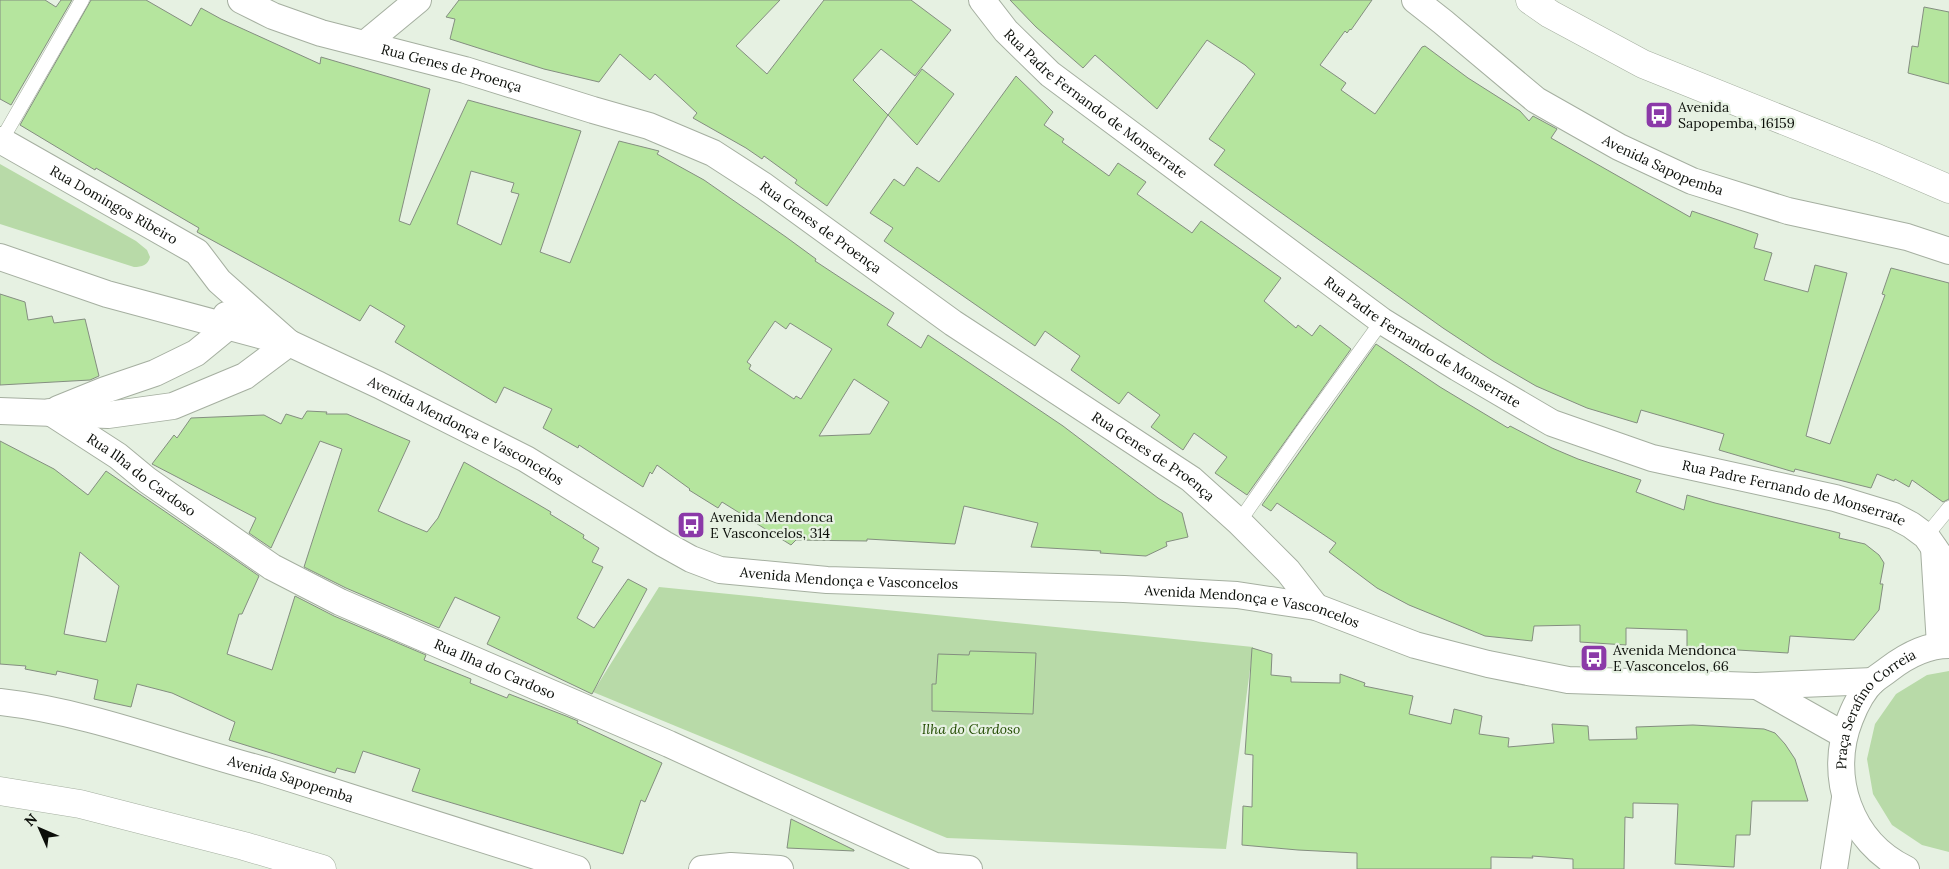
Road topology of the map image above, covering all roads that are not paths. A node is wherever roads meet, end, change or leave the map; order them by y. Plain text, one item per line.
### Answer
1 (82, 0) edge
2 (241, 0) edge
3 (418, 0) edge
4 (982, 0) edge
5 (1414, 0) edge
6 (1530, 0) edge
7 (366, 43) junction
8 (0, 140) edge
9 (1949, 189) edge
10 (1949, 252) edge
11 (0, 257) edge
12 (220, 281) junction
13 (1382, 321) junction
14 (229, 326) junction
15 (290, 343) junction
16 (0, 411) edge
17 (50, 412) junction
18 (1949, 508) edge
19 (1239, 522) junction
20 (1936, 551) edge
21 (1316, 607) junction
22 (1944, 645) edge
23 (1873, 681) junction
24 (1756, 686) junction
25 (0, 702) edge
26 (1844, 735) junction
27 (0, 791) edge
28 (1845, 797) junction
29 (925, 868) edge
30 (322, 869) edge
31 (578, 869) edge
32 (702, 869) edge
33 (780, 869) edge
34 (969, 869) edge
35 (1834, 869) edge
36 (1906, 869) edge

1 - 8 lane
2 - 7 street, Rua Genes de Proença
3 - 7 street
4 - 13 street, Rua Padre Fernando de Monserrate
5 - 10 street, Avenida Sapopemba
6 - 9 main road
7 - 19 street, Rua Genes de Proença
8 - 12 street, Rua Domingos Ribeiro
11 - 14 street, Avenida Mendonça e Vasconcelos
12 - 14 street, Rua Domingos Ribeiro
12 - 15 street, Rua Domingos Ribeiro
13 - 19 lane
13 - 20 street, Rua Padre Fernando de Monserrate
14 - 15 street, Avenida Mendonça e Vasconcelos
14 - 17 street
15 - 17 street
15 - 21 street, Avenida Mendonça e Vasconcelos
16 - 17 street
17 - 29 street, Rua Ilha do Cardoso
18 - 20 lane
19 - 21 street, Rua Genes de Proença
20 - 22 street
21 - 24 street, Avenida Mendonça e Vasconcelos
22 - 23 street, Praça Serafino Correia
23 - 24 street, Avenida Mendonça e Vasconcelos
23 - 26 street, Praça Serafino Correia
24 - 26 street, Avenida Mendonça e Vasconcelos
25 - 31 street, Avenida Sapopemba
26 - 28 street, Praça Serafino Correia
27 - 30 main road
28 - 35 street
28 - 36 street, Praça Serafino Correia
29 - 34 street, Rua Ilha do Cardoso
32 - 33 street

